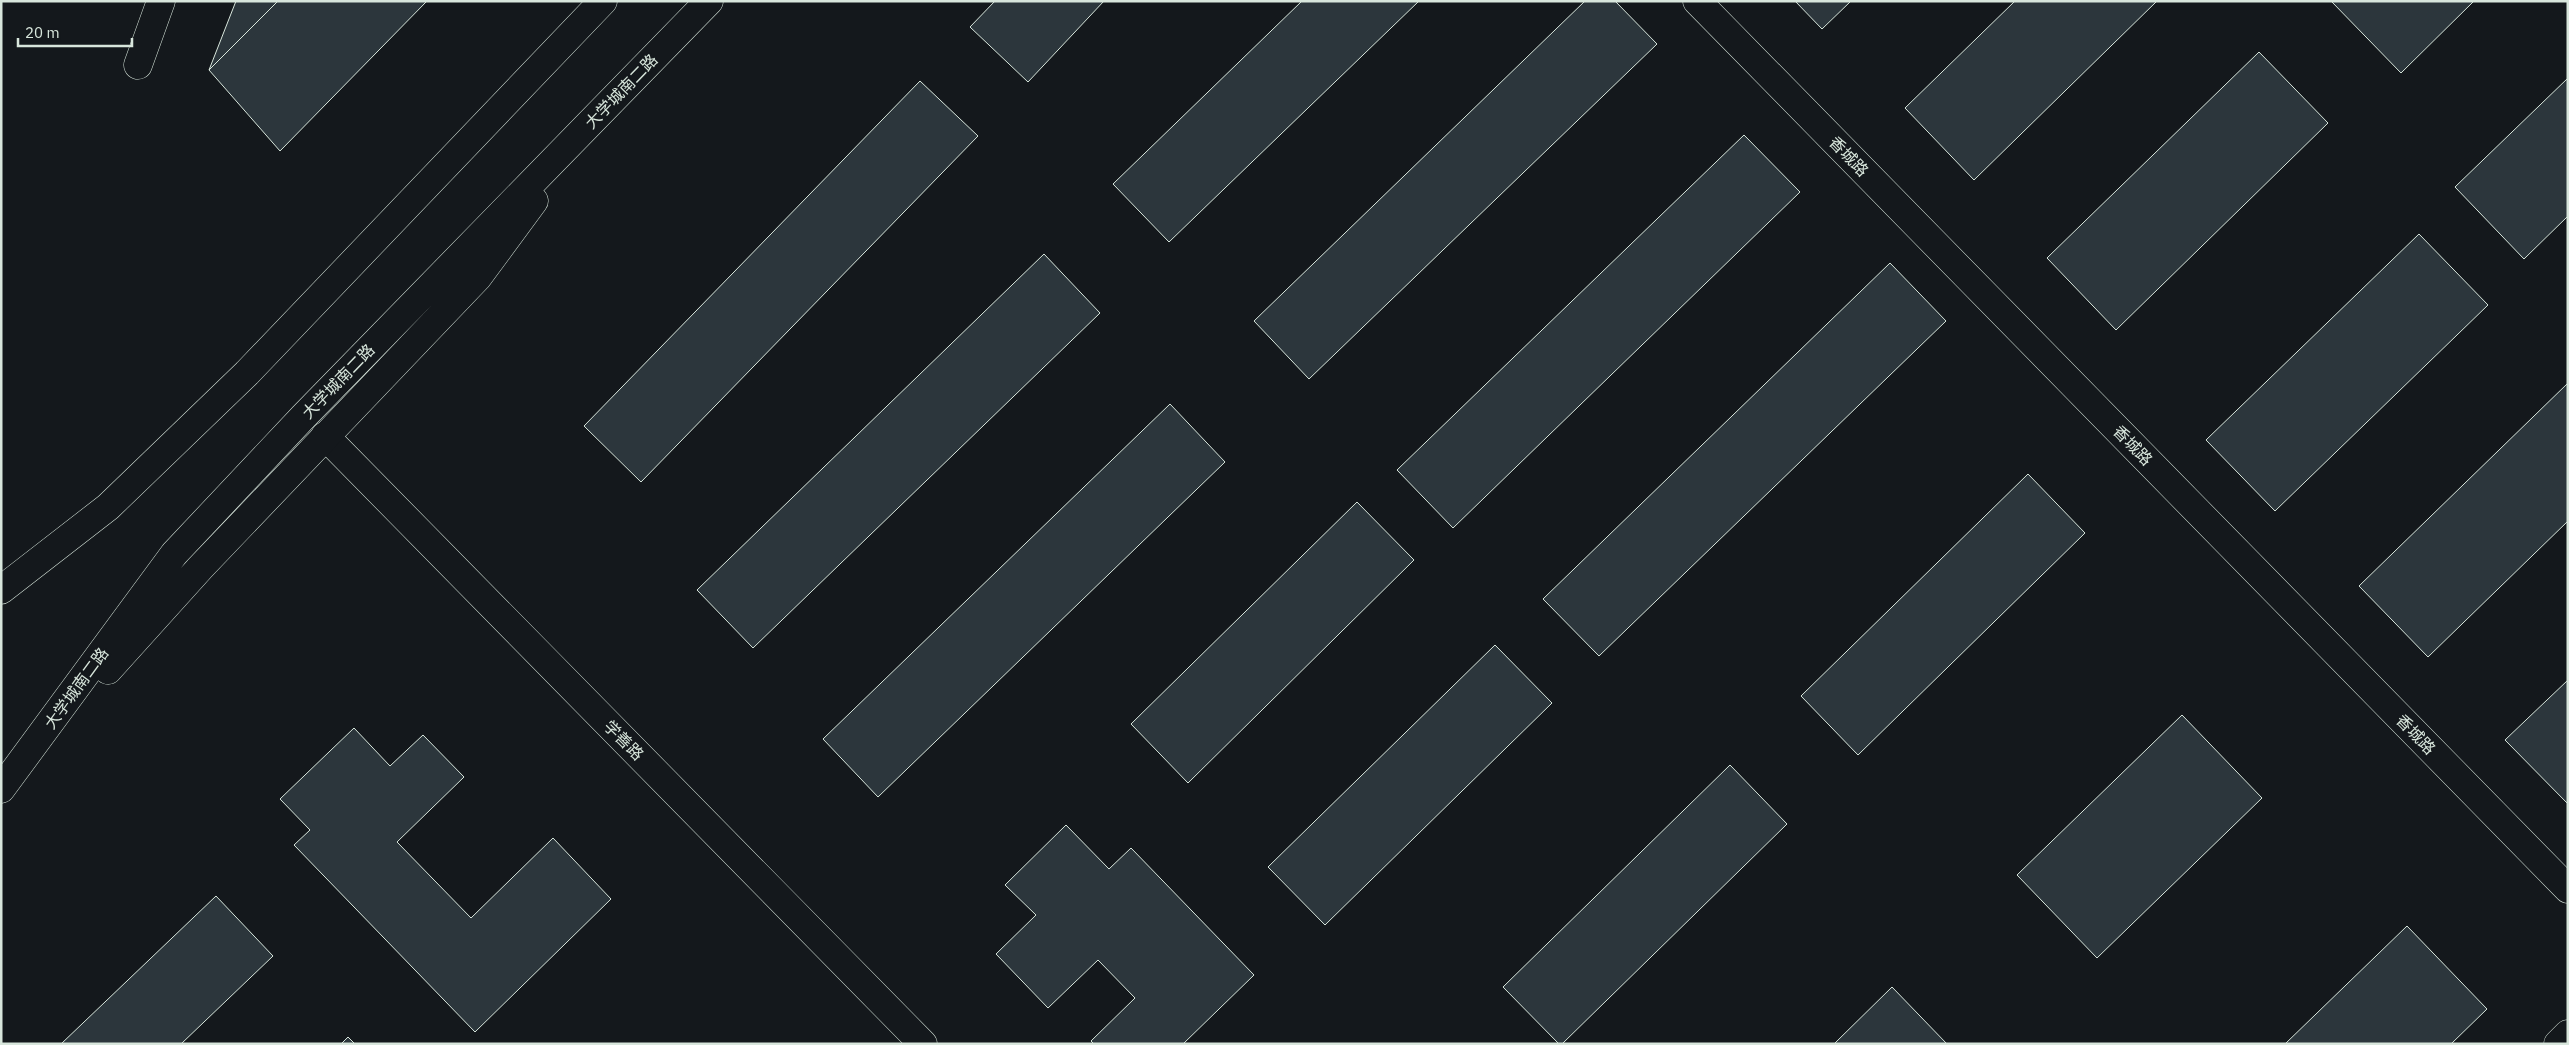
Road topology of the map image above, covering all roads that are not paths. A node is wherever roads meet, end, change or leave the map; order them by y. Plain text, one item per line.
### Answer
1 (162, 1) edge
2 (603, 1) edge
3 (709, 1) edge
4 (1697, 1) edge
5 (138, 65) dead end
6 (592, 121) junction
7 (326, 436) junction
8 (1, 590) edge
9 (3, 787) edge
10 (2568, 889) edge
11 (2568, 1034) edge
12 (923, 1044) edge
13 (2558, 1044) edge

1 - 5 main road
2 - 8 main road
3 - 6 main road, 大学城南二路
4 - 10 main road, 香城路
6 - 7 main road
6 - 9 main road, 大学城南二路
7 - 9 main road
7 - 12 main road, 学善路
11 - 13 main road

